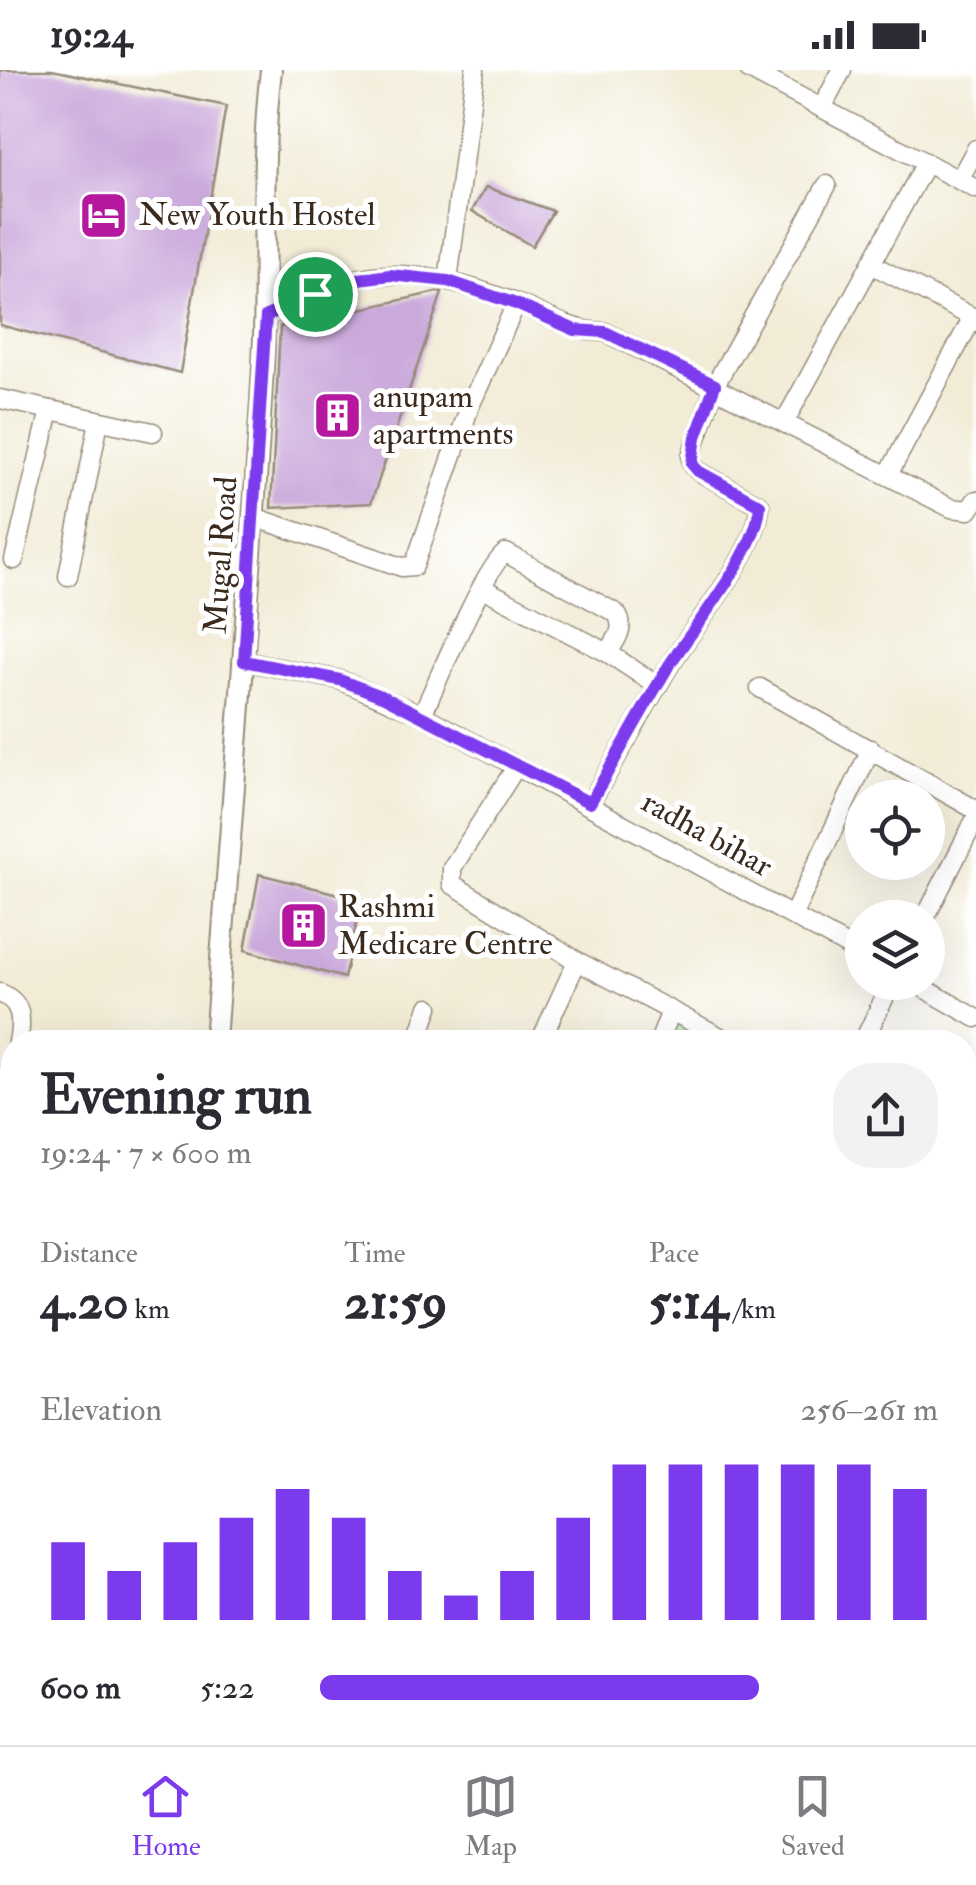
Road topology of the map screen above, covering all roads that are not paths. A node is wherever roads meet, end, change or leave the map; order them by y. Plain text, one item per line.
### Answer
1 (271, 70) edge
2 (475, 70) edge
3 (749, 70) edge
4 (842, 70) edge
5 (822, 108) junction
6 (976, 150) edge
7 (926, 163) junction
8 (967, 184) edge
9 (827, 186) dead end
10 (871, 264) junction
11 (448, 281) junction
12 (516, 304) junction
13 (266, 316) junction
14 (974, 318) edge
15 (715, 385) junction
16 (0, 399) edge
17 (50, 410) junction
18 (99, 421) junction
19 (785, 421) junction
20 (153, 432) dead end
21 (888, 475) junction
22 (976, 500) edge
23 (254, 517) junction
24 (14, 560) dead end
25 (68, 576) dead end
26 (482, 588) junction
27 (608, 653) junction
28 (244, 661) junction
29 (658, 686) junction
30 (760, 688) dead end
31 (422, 715) junction
32 (871, 749) junction
33 (516, 766) junction
34 (590, 803) junction
35 (976, 810) edge
36 (976, 818) edge
37 (934, 900) edge
38 (793, 915) junction
39 (845, 944) edge
40 (577, 960) junction
41 (0, 992) edge
42 (883, 1000) edge
43 (945, 1000) edge
44 (428, 1007) dead end
45 (671, 1011) junction
46 (976, 1018) edge
47 (18, 1030) edge
48 (216, 1030) edge
49 (421, 1030) edge
50 (545, 1030) edge
51 (663, 1030) edge
52 (706, 1030) edge
53 (869, 1030) edge

1 - 13 street, Mugal Road
2 - 11 street
3 - 5 street
4 - 5 street
5 - 7 street
6 - 8 street
7 - 8 street
7 - 10 street
9 - 15 street
10 - 14 street
10 - 19 street
11 - 12 street
11 - 13 street
12 - 15 street
12 - 23 street
13 - 23 street, Mugal Road
14 - 21 street
15 - 19 street
15 - 29 street
16 - 17 street
17 - 18 street
17 - 24 street
18 - 20 street
18 - 25 street
19 - 21 street
21 - 22 street
23 - 28 street, Mugal Road
26 - 27 street
26 - 27 street
26 - 31 street
27 - 29 street
28 - 31 street, radha bihar
28 - 48 street, Mugal Road
29 - 34 street
30 - 32 street
31 - 33 street, radha bihar
32 - 35 street
32 - 38 street
33 - 34 street, radha bihar
33 - 40 street
34 - 38 street, radha bihar
36 - 37 street
38 - 39 street, radha bihar
40 - 45 street
40 - 50 street
41 - 47 street
42 - 53 street
43 - 46 street
44 - 49 street
45 - 51 street
45 - 52 street

